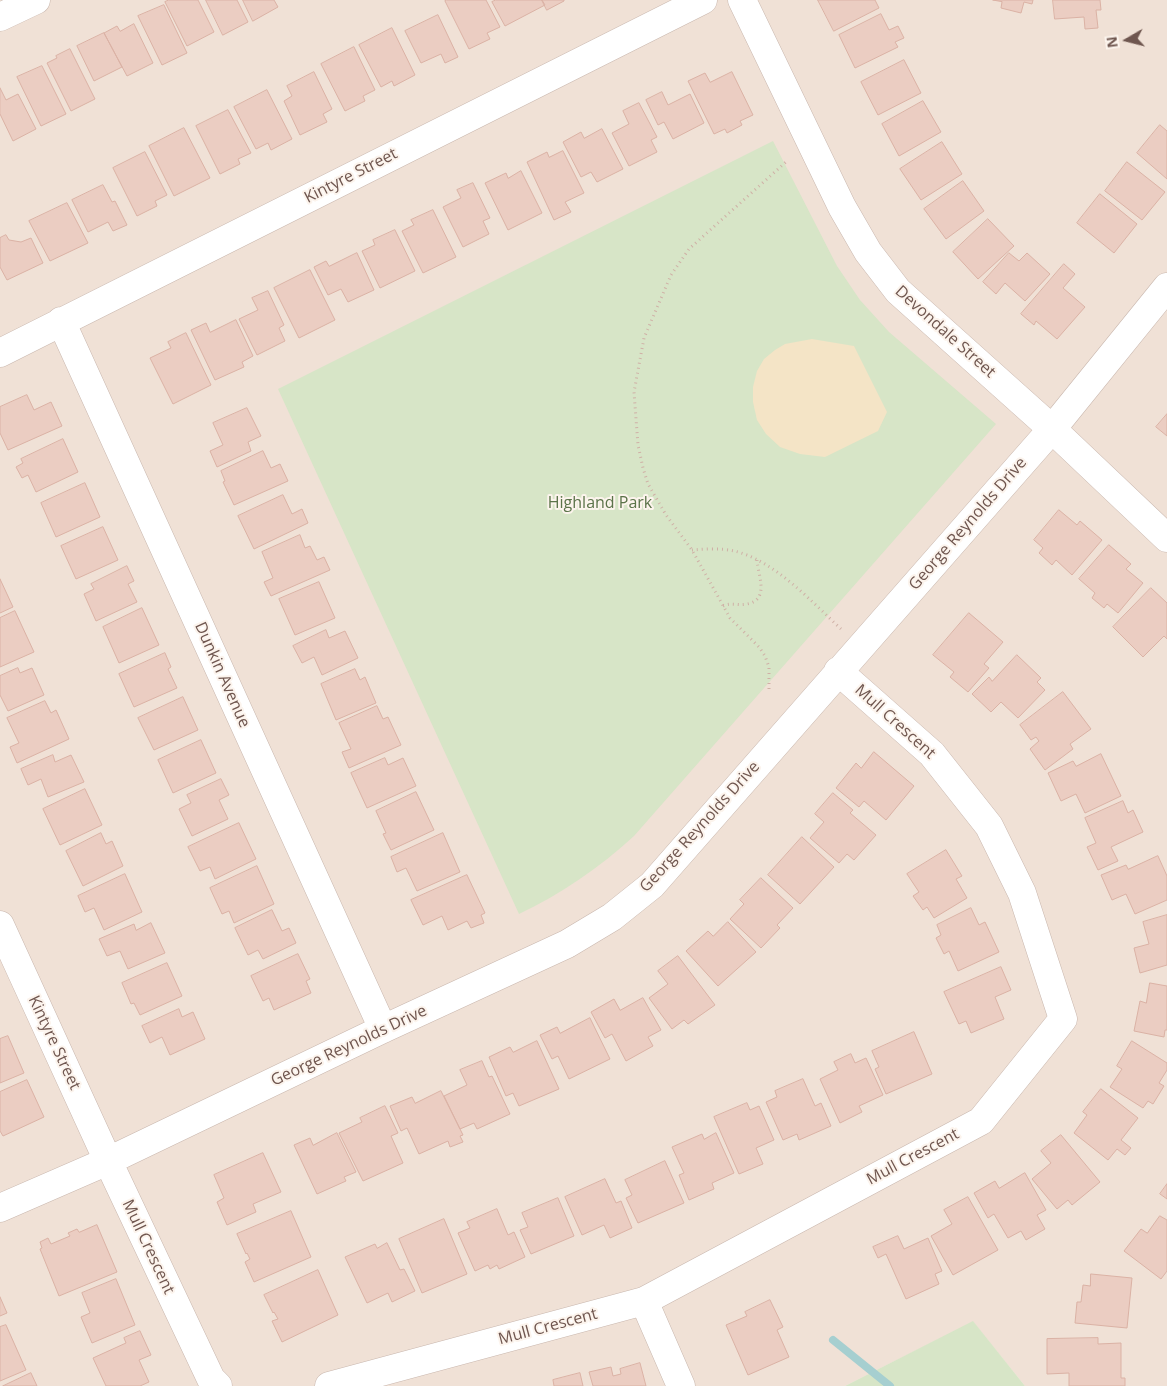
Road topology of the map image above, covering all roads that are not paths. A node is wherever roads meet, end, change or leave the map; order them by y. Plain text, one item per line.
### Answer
1 (36, 0) edge
2 (702, 0) edge
3 (742, 0) edge
4 (0, 17) edge
5 (1167, 286) edge
6 (61, 321) junction
7 (0, 353) edge
8 (1052, 429) junction
9 (1167, 538) edge
10 (838, 671) junction
11 (0, 925) edge
12 (383, 1029) junction
13 (108, 1161) junction
14 (0, 1208) edge
15 (644, 1300) junction
16 (218, 1386) edge
17 (329, 1386) edge
18 (681, 1386) edge

1 - 4 street
2 - 6 street, Kintyre Street
3 - 8 street, Devondale Street
5 - 8 street, George Reynolds Drive
6 - 7 street, Kintyre Street
6 - 12 street, Dunkin Avenue
8 - 9 street, Devondale Street
8 - 10 street, George Reynolds Drive
10 - 12 street, George Reynolds Drive
10 - 15 street, Mull Crescent
11 - 13 street, Kintyre Street
12 - 13 street, George Reynolds Drive
13 - 14 street, George Reynolds Drive
13 - 16 street, Mull Crescent
15 - 17 street, Mull Crescent
15 - 18 street

